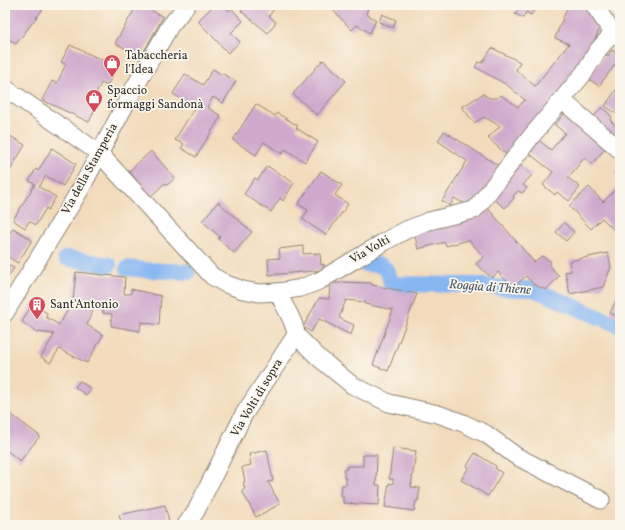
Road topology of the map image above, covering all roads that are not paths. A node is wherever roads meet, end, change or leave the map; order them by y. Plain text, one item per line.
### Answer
1 (186, 5) edge
2 (594, 5) edge
3 (617, 35) edge
4 (5, 88) edge
5 (562, 100) junction
6 (620, 150) edge
7 (99, 153) junction
8 (278, 292) junction
9 (5, 313) edge
10 (296, 335) junction
11 (601, 500) dead end
12 (186, 525) edge

1 - 7 street, Via della Stamperia
2 - 3 street
3 - 5 street, Via Volti
4 - 7 street, Via Volti
5 - 6 street
5 - 8 street, Via Volti
7 - 8 street, Via Volti
7 - 9 street, Via della Stamperia
8 - 10 street
10 - 11 street
10 - 12 street, Via Volti di sopra

